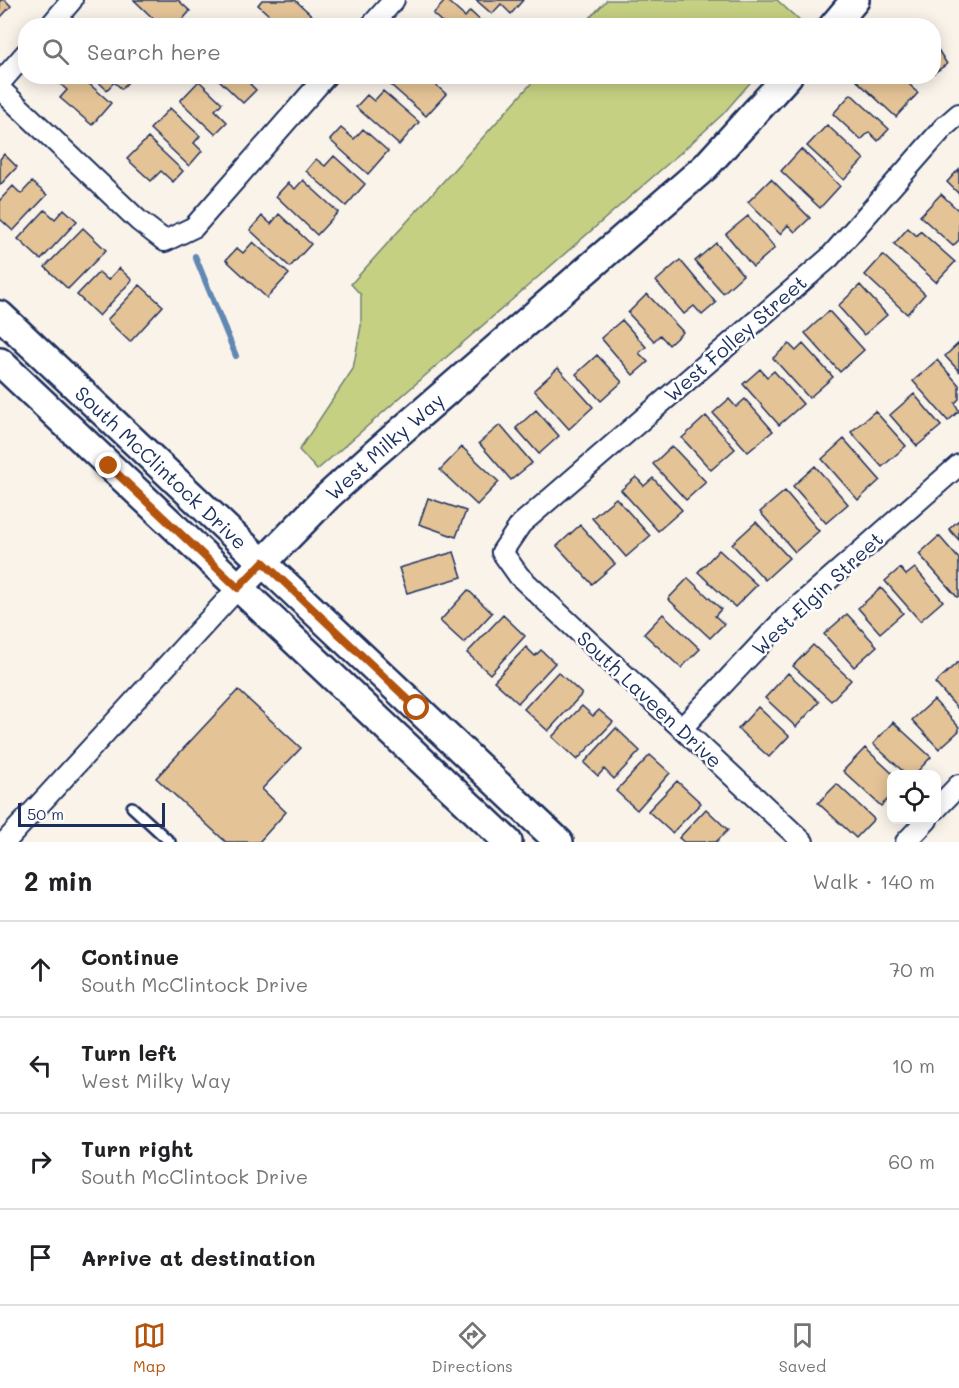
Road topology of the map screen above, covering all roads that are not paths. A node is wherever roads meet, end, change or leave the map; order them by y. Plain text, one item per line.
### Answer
1 (72, 0) edge
2 (393, 0) edge
3 (855, 0) edge
4 (57, 18) edge
5 (378, 18) edge
6 (840, 18) edge
7 (18, 62) edge
8 (0, 83) edge
9 (319, 84) edge
10 (781, 84) edge
11 (0, 89) edge
12 (959, 114) edge
13 (0, 315) edge
14 (0, 362) edge
15 (959, 465) edge
16 (502, 552) joint
17 (263, 562) junction
18 (238, 588) junction
19 (682, 728) junction
20 (959, 785) edge
21 (941, 804) edge
22 (132, 807) dead end
23 (922, 824) edge
24 (5, 842) edge
25 (170, 842) edge
26 (508, 842) edge
27 (559, 842) edge
28 (803, 842) edge
29 (906, 842) edge

1 - 4 street
2 - 5 street
3 - 6 main road
7 - 8 street
9 - 11 street
10 - 17 main road, West Milky Way
12 - 16 street, West Folley Street
13 - 17 main road, South McClintock Drive
14 - 18 main road, South McClintock Drive
15 - 19 street, West Elgin Street
16 - 19 street, South Laveen Drive
17 - 18 main road, West Milky Way
17 - 27 main road, South McClintock Drive
18 - 24 street, West Milky Way
18 - 26 main road, South McClintock Drive
19 - 28 street, South Laveen Drive
20 - 21 street
22 - 25 lane
23 - 29 street

